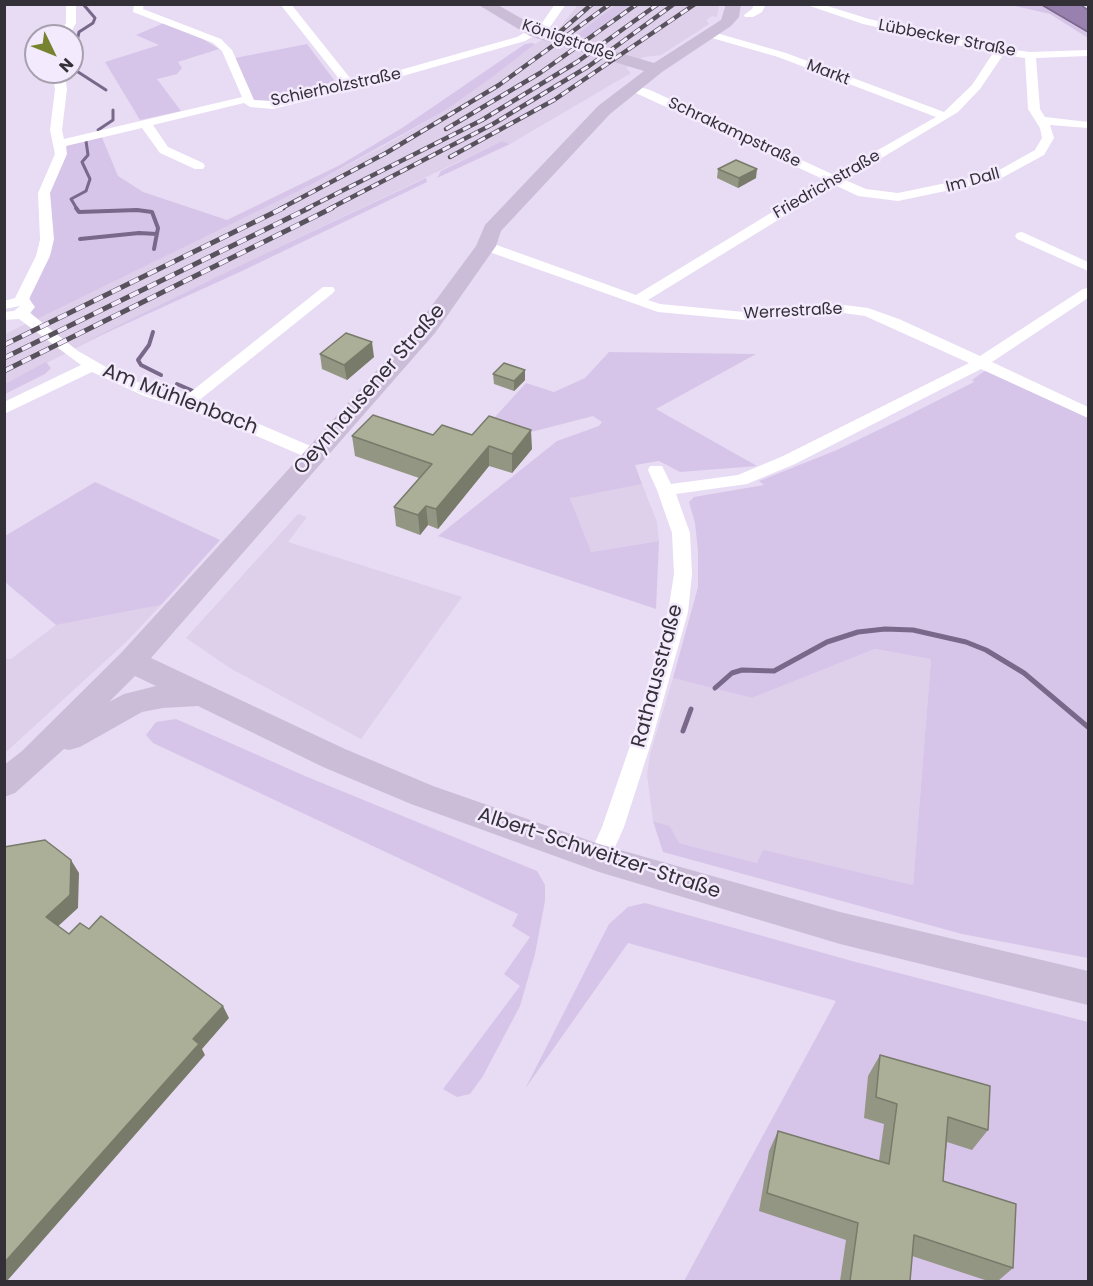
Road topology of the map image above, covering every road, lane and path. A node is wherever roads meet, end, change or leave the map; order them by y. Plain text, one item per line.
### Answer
1 (71, 4) edge
2 (285, 4) edge
3 (484, 4) edge
4 (561, 4) edge
5 (734, 4) edge
6 (809, 4) edge
7 (138, 7) edge
8 (70, 24) edge
9 (709, 34) junction
10 (541, 35) junction
11 (1000, 51) junction
12 (1089, 53) edge
13 (1030, 55) junction
14 (656, 69) junction
15 (60, 84) edge
16 (351, 86) junction
17 (631, 87) junction
18 (248, 99) junction
19 (945, 116) junction
20 (1040, 120) junction
21 (145, 123) junction
22 (1089, 125) edge
23 (60, 144) junction
24 (199, 166) dead end
25 (837, 180) junction
26 (1022, 236) dead end
27 (486, 246) junction
28 (1089, 267) edge
29 (328, 290) dead end
30 (1089, 292) edge
31 (636, 301) junction
32 (4, 305) edge
33 (21, 307) junction
34 (4, 316) edge
35 (981, 363) junction
36 (92, 366) junction
37 (186, 403) junction
38 (4, 409) edge
39 (1089, 413) edge
40 (316, 455) junction
41 (656, 470) dead end
42 (666, 490) junction
43 (131, 661) junction
44 (198, 694) junction
45 (33, 760) junction
46 (4, 784) edge
47 (599, 858) junction
48 (1089, 988) edge

1 - 8 street
2 - 16 street
3 - 10 main road, Königstraße
4 - 10 street
5 - 9 main road, Oeynhausener Straße
6 - 11 street, Lübbecker Straße
7 - 18 street, Schierholzstraße
9 - 14 main road, Oeynhausener Straße
9 - 19 street, Markt
10 - 14 main road, Königstraße
10 - 16 street, Schierholzstraße
11 - 13 street, Lübbecker Straße
11 - 19 street, Friedrichstraße
12 - 13 street, Lübbecker Straße
13 - 20 street, Im Dall
14 - 17 main road, Oeynhausener Straße
15 - 23 street
16 - 18 street, Schierholzstraße
17 - 25 street, Schrakampstraße
17 - 27 main road, Oeynhausener Straße
18 - 21 street
19 - 25 street, Friedrichstraße
20 - 22 street
20 - 25 street, Im Dall
21 - 23 street
21 - 24 street
23 - 33 street
25 - 31 street, Friedrichstraße
26 - 28 street
27 - 31 street, Werrestraße
27 - 40 main road, Oeynhausener Straße
29 - 37 street
30 - 35 street
31 - 35 street, Werrestraße
32 - 33 street
33 - 34 street
33 - 36 street, Am Mühlenbach
35 - 39 street, Werrestraße
35 - 42 street
36 - 37 street, Am Mühlenbach
36 - 38 street
37 - 40 street, Am Mühlenbach
40 - 43 main road, Oeynhausener Straße
41 - 42 street, Rathausstraße
42 - 47 street, Rathausstraße
43 - 44 main road, Albert-Schweitzer-Straße
43 - 45 main road, Oeynhausener Straße
44 - 45 main road
44 - 47 main road, Albert-Schweitzer-Straße
45 - 46 main road, Oeynhausener Straße
47 - 48 main road, Albert-Schweitzer-Straße

